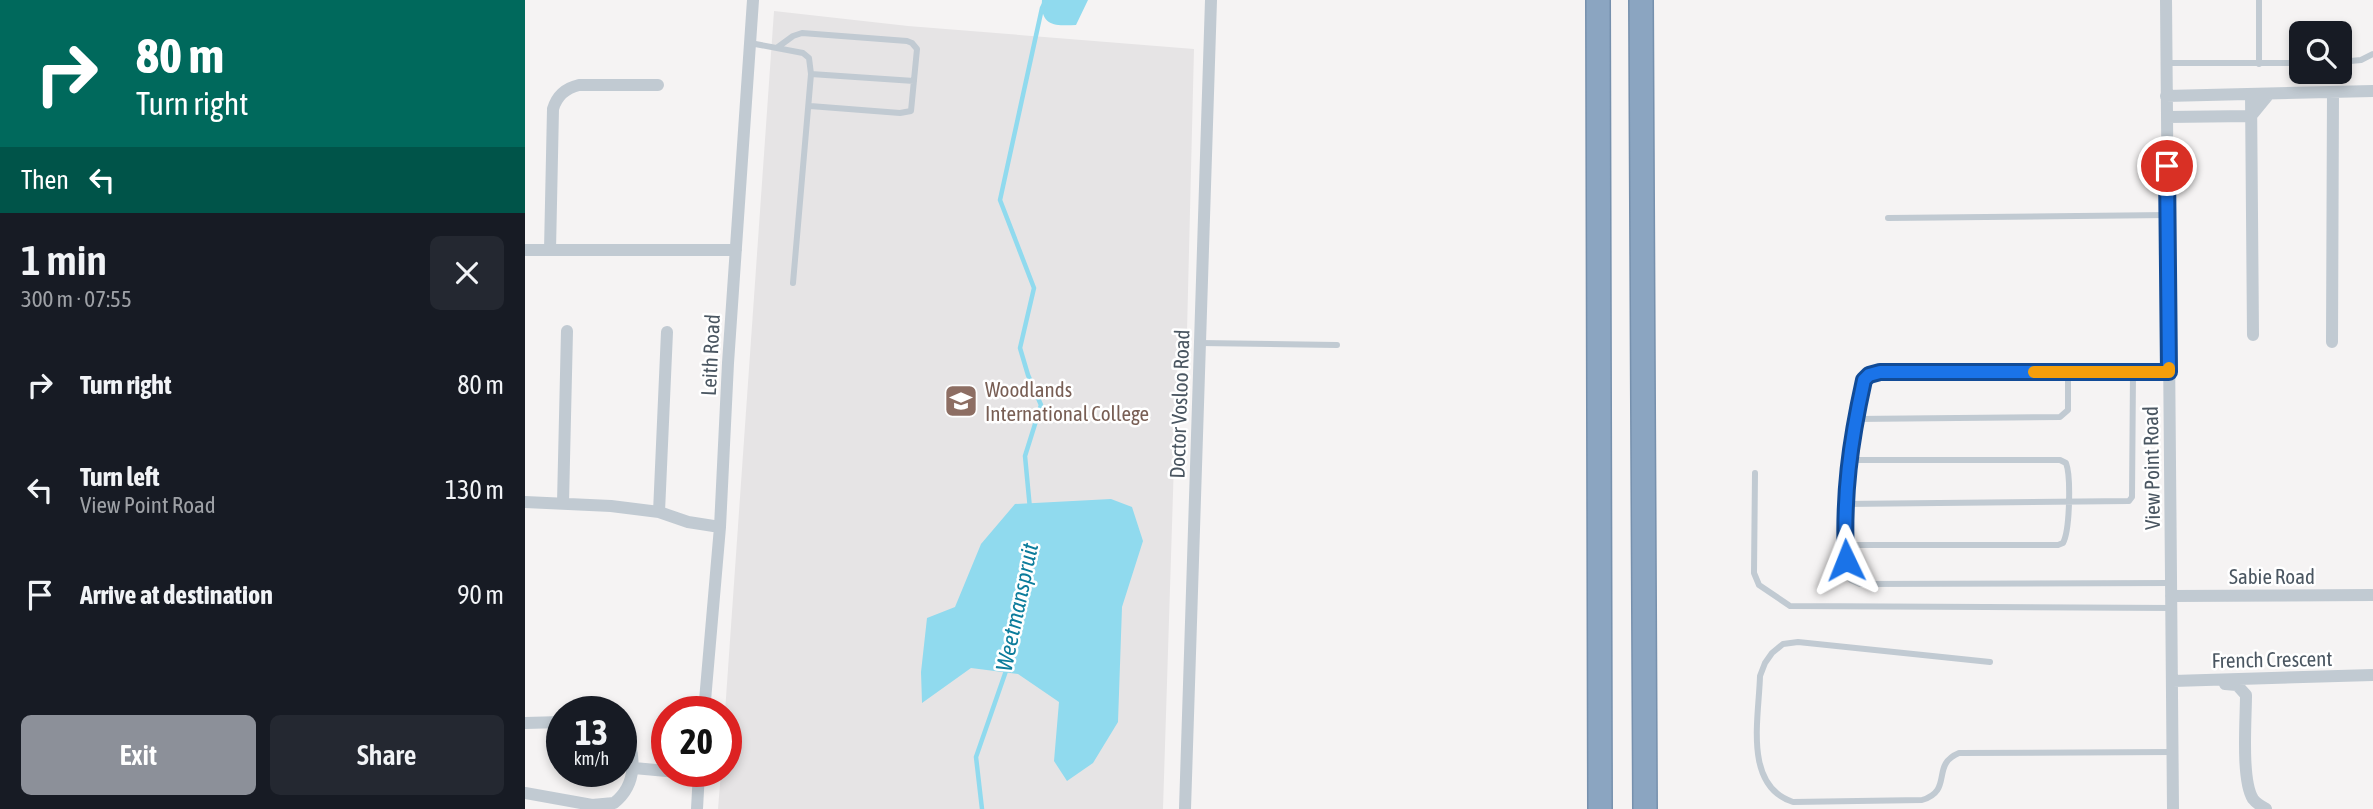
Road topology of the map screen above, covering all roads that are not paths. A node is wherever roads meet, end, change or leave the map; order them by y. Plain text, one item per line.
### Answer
1 (753, 0) edge
2 (1211, 0) edge
3 (1598, 0) edge
4 (1641, 0) edge
5 (2166, 0) edge
6 (2259, 0) edge
7 (750, 43) junction
8 (778, 47) junction
9 (2373, 54) edge
10 (2352, 61) edge
11 (2166, 63) junction
12 (2289, 63) edge
13 (2259, 64) junction
14 (811, 74) junction
15 (914, 81) junction
16 (658, 85) dead end
17 (2373, 91) edge
18 (2333, 92) junction
19 (2251, 94) junction
20 (2269, 94) junction
21 (2166, 96) junction
22 (810, 106) junction
23 (2251, 116) junction
24 (2167, 117) junction
25 (2168, 215) junction
26 (1888, 218) dead end
27 (525, 250) edge
28 (550, 250) junction
29 (736, 250) junction
30 (793, 284) dead end
31 (567, 331) dead end
32 (667, 332) dead end
33 (2253, 335) dead end
34 (2332, 342) dead end
35 (1200, 343) junction
36 (1337, 345) dead end
37 (2068, 372) junction
38 (2169, 372) junction
39 (2133, 373) junction
40 (1855, 419) junction
41 (1848, 460) junction
42 (1755, 473) dead end
43 (525, 502) edge
44 (563, 503) junction
45 (2068, 503) junction
46 (1844, 504) junction
47 (659, 512) junction
48 (720, 527) junction
49 (1845, 545) junction
50 (2373, 595) edge
51 (2171, 596) junction
52 (1990, 662) dead end
53 (2373, 676) edge
54 (2173, 684) junction
55 (705, 696) edge
56 (546, 722) edge
57 (525, 723) edge
58 (2173, 752) junction
59 (626, 787) edge
60 (698, 787) edge
61 (525, 793) edge
62 (697, 809) edge
63 (1185, 809) edge
64 (1600, 809) edge
65 (1645, 809) edge
66 (2173, 809) edge
67 (2266, 809) edge

1 - 7 street, Leith Road
2 - 35 street, Doctor Vosloo Road
3 - 64 highway
4 - 65 highway
5 - 11 street, View Point Road
6 - 13 lane
7 - 8 lane
7 - 29 street, Leith Road
8 - 14 lane
8 - 15 lane
9 - 10 lane
11 - 13 lane
11 - 21 street, View Point Road
12 - 13 lane
14 - 15 lane
14 - 22 lane
15 - 22 lane
16 - 28 street
17 - 18 street
18 - 20 street
18 - 34 street
19 - 20 street
19 - 21 street
19 - 23 street
20 - 23 street
21 - 24 street, View Point Road
22 - 30 lane
23 - 24 street
23 - 33 street
24 - 25 street, View Point Road
25 - 26 lane
25 - 38 street, View Point Road
27 - 28 street
28 - 29 street
29 - 48 street, Leith Road
31 - 44 street
32 - 47 street
35 - 36 lane
35 - 63 street, Doctor Vosloo Road
37 - 39 lane
37 - 40 lane
37 - 40 lane
38 - 39 lane
38 - 51 street, View Point Road
39 - 45 lane
40 - 41 lane
41 - 45 lane
41 - 46 lane
42 - 51 lane
43 - 44 street
44 - 47 street
45 - 46 lane
45 - 49 lane
46 - 49 lane
47 - 48 street
48 - 55 street, Leith Road
49 - 51 lane
50 - 51 street, Sabie Road
51 - 54 street, View Point Road
52 - 58 lane
53 - 54 street, French Crescent
54 - 58 street, View Point Road
54 - 67 street, French Crescent
56 - 57 street
58 - 66 street, View Point Road
59 - 61 street
60 - 62 street

